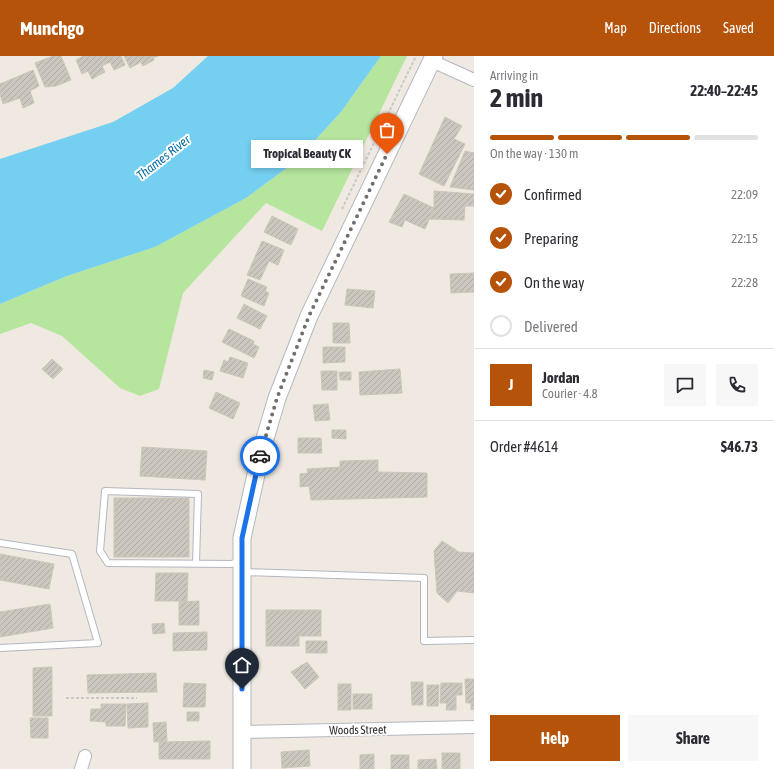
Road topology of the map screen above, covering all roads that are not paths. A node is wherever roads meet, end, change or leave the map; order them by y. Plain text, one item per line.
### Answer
1 (433, 58) edge
2 (474, 80) edge
3 (0, 543) edge
4 (196, 563) junction
5 (242, 567) junction
6 (474, 640) edge
7 (0, 648) edge
8 (474, 727) edge
9 (242, 732) junction
10 (85, 756) dead end
11 (81, 769) edge
12 (242, 769) edge

1 - 2 street
1 - 5 main road
3 - 7 lane
4 - 4 lane
4 - 5 lane
5 - 6 lane
5 - 9 main road
8 - 9 street, Woods Street
9 - 12 main road
10 - 11 street

